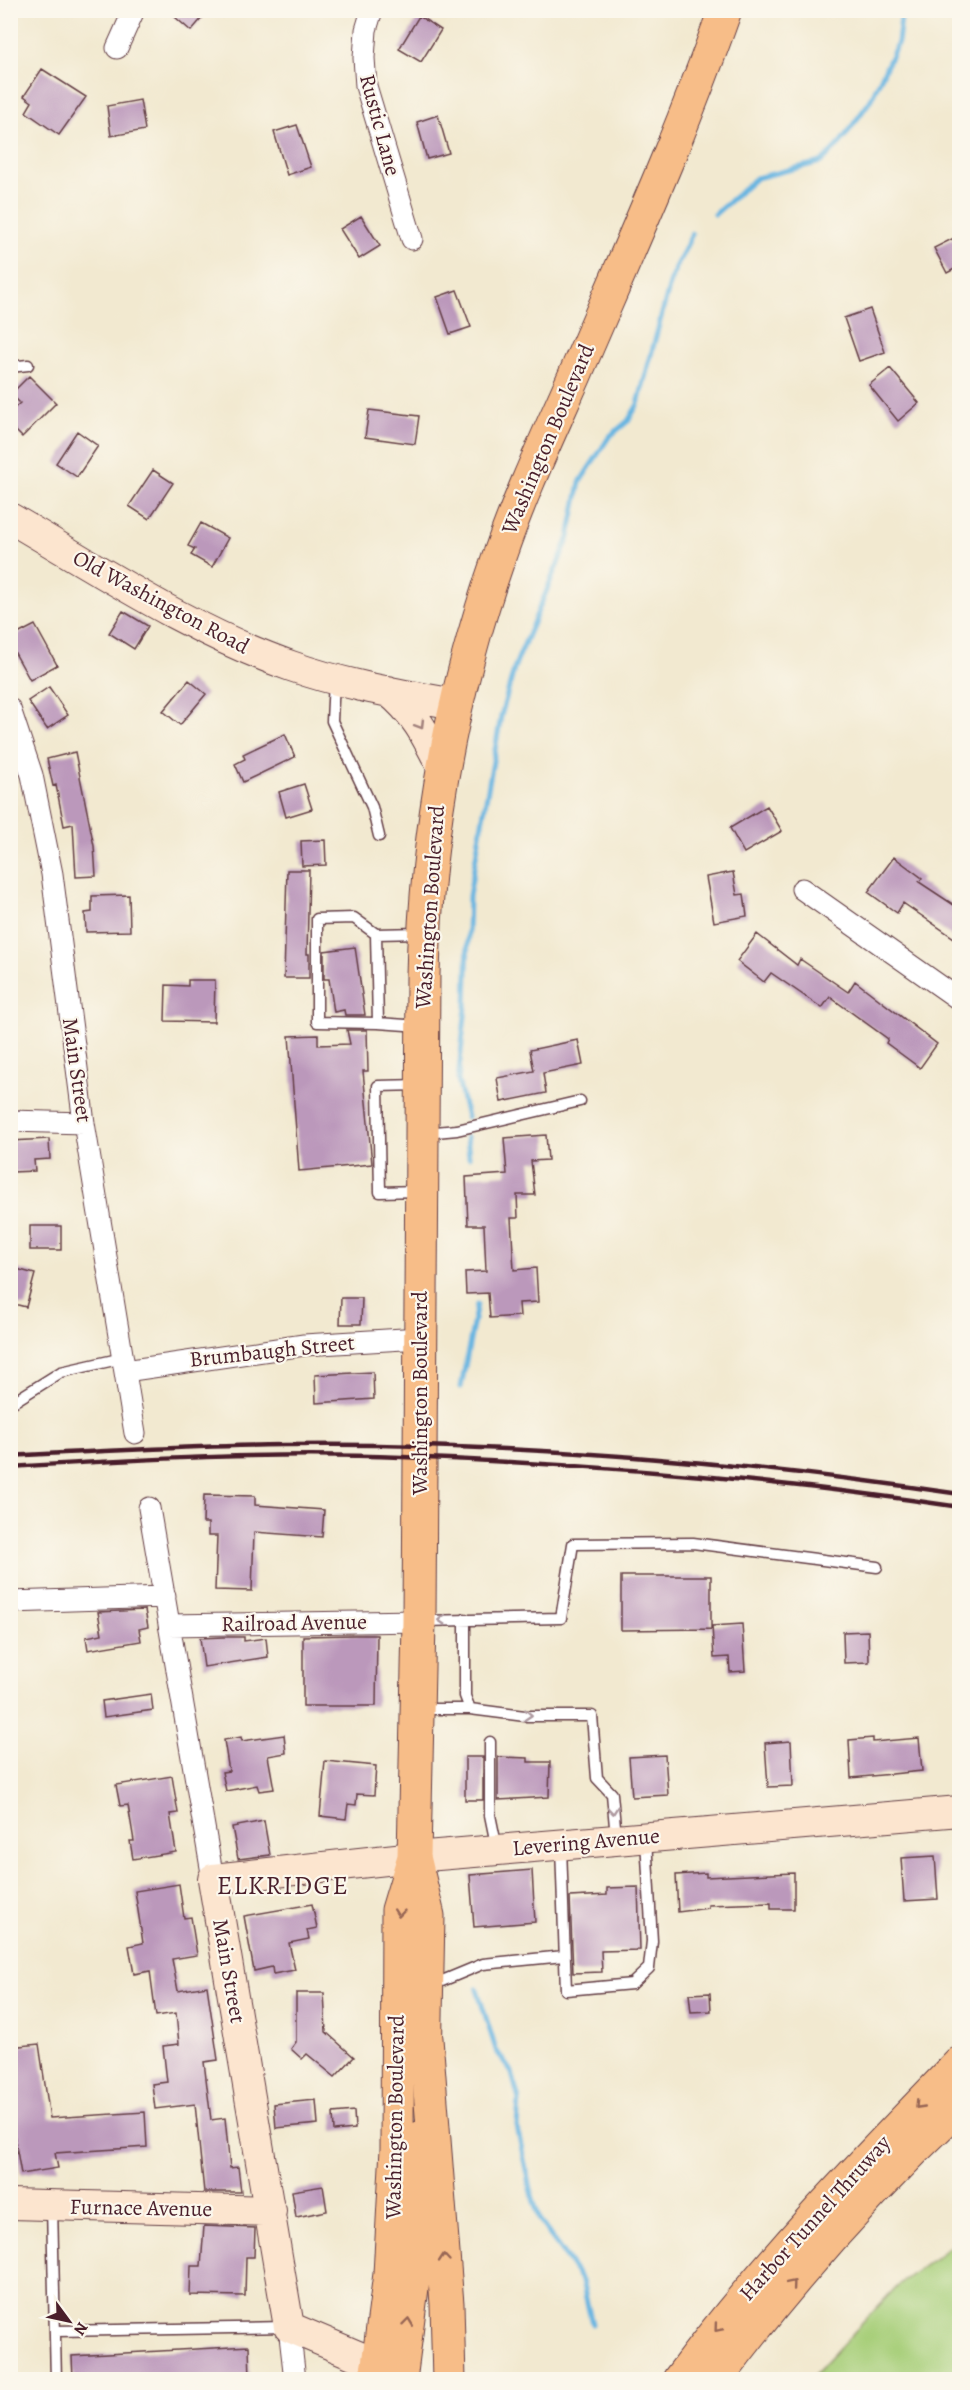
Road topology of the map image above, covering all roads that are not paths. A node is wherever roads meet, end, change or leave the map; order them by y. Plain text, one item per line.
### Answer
1 (134, 10) edge
2 (372, 10) edge
3 (725, 10) edge
4 (117, 48) dead end
5 (412, 239) dead end
6 (28, 365) dead end
7 (10, 367) edge
8 (10, 518) edge
9 (334, 679) junction
10 (388, 691) junction
11 (455, 704) junction
12 (10, 709) edge
13 (442, 767) junction
14 (379, 836) dead end
15 (802, 889) dead end
16 (424, 933) junction
17 (376, 934) junction
18 (960, 1000) edge
19 (378, 1023) junction
20 (422, 1026) junction
21 (422, 1085) junction
22 (580, 1101) dead end
23 (10, 1120) edge
24 (84, 1123) junction
25 (421, 1133) junction
26 (421, 1191) junction
27 (420, 1338) junction
28 (124, 1364) junction
29 (10, 1404) edge
30 (135, 1433) dead end
31 (149, 1508) dead end
32 (877, 1567) dead end
33 (165, 1597) junction
34 (10, 1602) edge
35 (465, 1619) junction
36 (419, 1621) junction
37 (169, 1625) junction
38 (417, 1709) junction
39 (470, 1709) junction
40 (490, 1742) dead end
41 (960, 1811) edge
42 (646, 1837) junction
43 (616, 1839) junction
44 (561, 1844) junction
45 (498, 1849) junction
46 (414, 1857) junction
47 (213, 1879) junction
48 (564, 1956) junction
49 (427, 1987) junction
50 (426, 2039) junction
51 (960, 2063) edge
52 (960, 2105) edge
53 (10, 2204) edge
54 (52, 2205) junction
55 (271, 2211) junction
56 (289, 2327) junction
57 (56, 2331) junction
58 (382, 2376) edge
59 (56, 2379) edge
60 (295, 2379) edge
61 (449, 2379) edge
62 (679, 2379) edge
63 (716, 2379) edge

1 - 4 street
2 - 5 street, Rustic Lane
3 - 11 main road, Washington Boulevard
6 - 7 lane
8 - 9 street, Old Washington Road
9 - 10 street, Old Washington Road
9 - 14 lane
10 - 11 street, Old Washington Road
10 -> 13 street, Old Washington Road
11 - 13 main road, Washington Boulevard
12 - 24 street, Main Street
13 - 16 main road, Washington Boulevard
15 - 18 street
16 - 17 lane
16 - 20 main road, Washington Boulevard
17 - 19 lane
17 - 19 lane
19 - 20 lane
20 - 21 main road, Washington Boulevard
21 - 25 main road, Washington Boulevard
21 - 26 lane
22 - 25 lane
23 - 24 street
24 - 28 street, Main Street
25 - 26 main road, Washington Boulevard
26 - 27 main road, Washington Boulevard
27 - 28 street, Brumbaugh Street
27 - 36 main road, Washington Boulevard
28 - 29 lane
28 - 30 street, Main Street
31 - 33 street, Main Street
32 - 35 lane
33 - 34 street
33 - 37 street, Main Street
35 -> 36 lane
35 - 39 lane
36 - 37 street, Railroad Avenue
36 - 38 main road, Washington Boulevard
37 - 47 street, Main Street
38 - 39 lane
38 - 46 main road, Washington Boulevard
39 -> 43 lane
40 - 45 lane
41 - 42 street, Levering Avenue
42 - 43 street, Levering Avenue
42 - 48 lane
43 - 44 street, Levering Avenue
44 - 45 street, Levering Avenue
44 - 48 lane
45 - 46 street, Levering Avenue
46 - 47 street, Levering Avenue
46 - 49 main road, Washington Boulevard
46 -> 58 main road, Washington Boulevard
47 - 55 street, Main Street
48 - 49 lane
49 - 50 main road, Washington Boulevard
58 -> 50 main road, Washington Boulevard
61 -> 50 main road
51 -> 62 main road, Harbor Tunnel Thruway
63 -> 52 main road, Harbor Tunnel Thruway
53 - 54 street, Furnace Avenue
54 - 55 street, Furnace Avenue
54 - 57 lane
55 - 56 street, Main Street
56 - 57 lane
56 - 58 street
56 - 60 street, Main Street
57 - 59 lane

